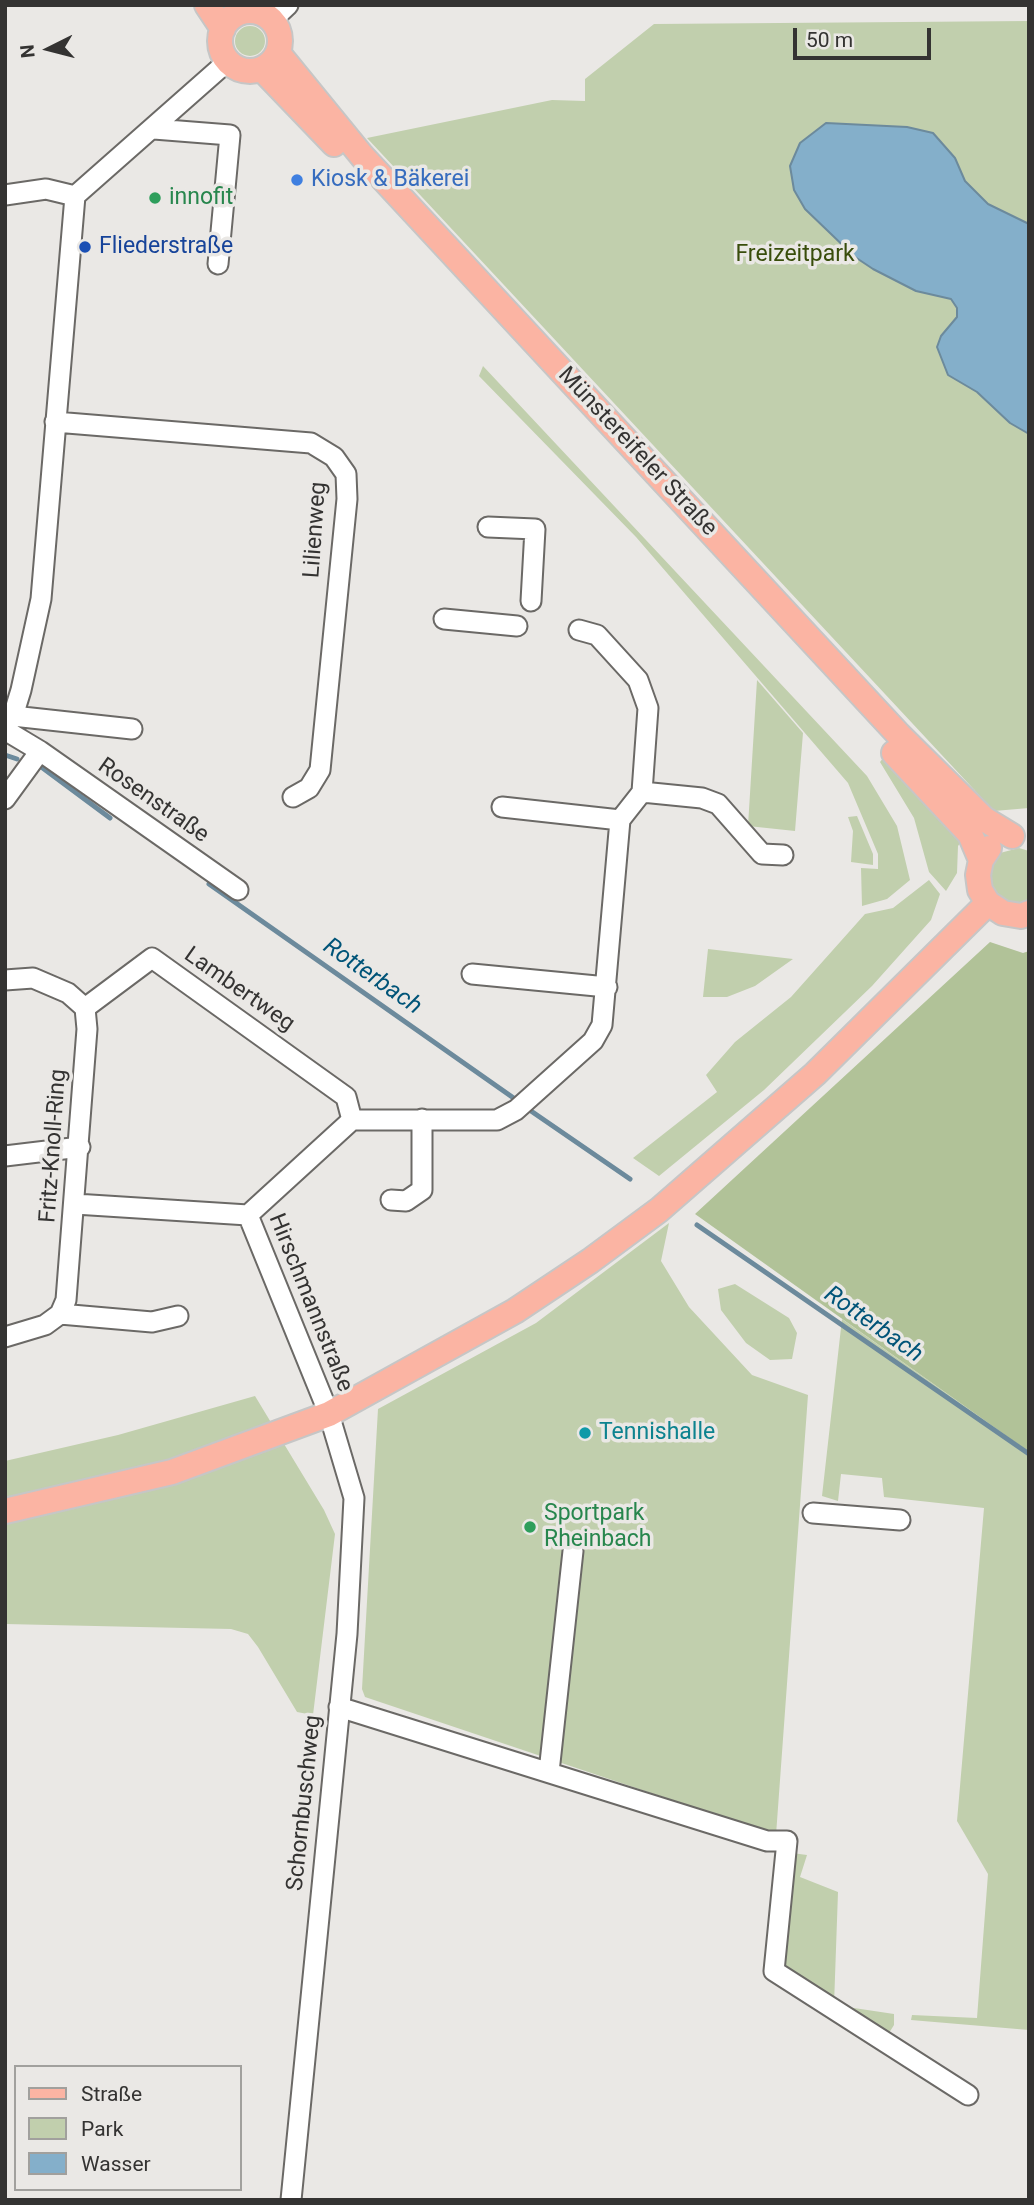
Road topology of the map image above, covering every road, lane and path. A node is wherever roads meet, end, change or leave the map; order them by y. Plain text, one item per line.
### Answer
1 (207, 5) edge
2 (280, 13) edge
3 (229, 16) edge
4 (228, 61) junction
5 (270, 61) junction
6 (154, 129) junction
7 (5, 195) edge
8 (75, 196) junction
9 (218, 264) dead end
10 (55, 422) junction
11 (488, 527) dead end
12 (531, 601) dead end
13 (443, 619) dead end
14 (517, 626) dead end
15 (579, 630) dead end
16 (8, 724) edge
17 (132, 729) dead end
18 (40, 751) junction
19 (642, 792) junction
20 (293, 797) dead end
21 (5, 799) edge
22 (502, 807) dead end
23 (620, 820) junction
24 (1020, 837) edge
25 (783, 855) dead end
26 (981, 860) junction
27 (238, 890) dead end
28 (988, 903) junction
29 (1029, 913) edge
30 (472, 974) dead end
31 (5, 980) edge
32 (607, 987) junction
33 (85, 1008) junction
34 (422, 1119) junction
35 (352, 1120) junction
36 (79, 1147) junction
37 (5, 1156) edge
38 (391, 1200) dead end
39 (75, 1204) junction
40 (248, 1215) junction
41 (60, 1314) junction
42 (178, 1316) dead end
43 (5, 1338) edge
44 (329, 1415) junction
45 (5, 1511) edge
46 (813, 1513) dead end
47 (900, 1520) dead end
48 (573, 1551) dead end
49 (339, 1707) junction
50 (549, 1772) junction
51 (968, 2095) dead end
52 (291, 2200) edge

1 - 3 main road
2 - 3 main road
2 - 5 main road
3 - 4 main road
4 - 5 main road
4 - 6 street
5 - 24 main road, Münstereifeler Straße
5 - 26 main road, Münstereifeler Straße
6 - 8 street
6 - 9 street
7 - 8 street
8 - 10 street
10 - 16 street
10 - 20 street, Lilienweg
11 - 12 street
13 - 14 street
15 - 19 street
16 - 17 street
16 - 18 street, Rosenstraße
18 - 21 street
18 - 27 street, Rosenstraße
19 - 23 street
19 - 25 street
22 - 23 street
23 - 32 street
24 - 26 main road
26 - 28 main road
28 - 29 main road
28 - 44 main road
30 - 32 street
31 - 33 street
32 - 34 street
33 - 35 street, Lambertweg
33 - 36 street, Fritz-Knoll-Ring
34 - 35 street
34 - 38 street
35 - 40 street
36 - 37 street
36 - 39 street, Fritz-Knoll-Ring
39 - 40 street, Hirschmannstraße
39 - 41 street, Fritz-Knoll-Ring
40 - 44 street, Hirschmannstraße
41 - 42 street
41 - 43 street
44 - 45 main road
44 - 49 street, Schornbuschweg
46 - 47 street
48 - 50 street
49 - 50 street
49 - 52 street, Schornbuschweg
50 - 51 street

